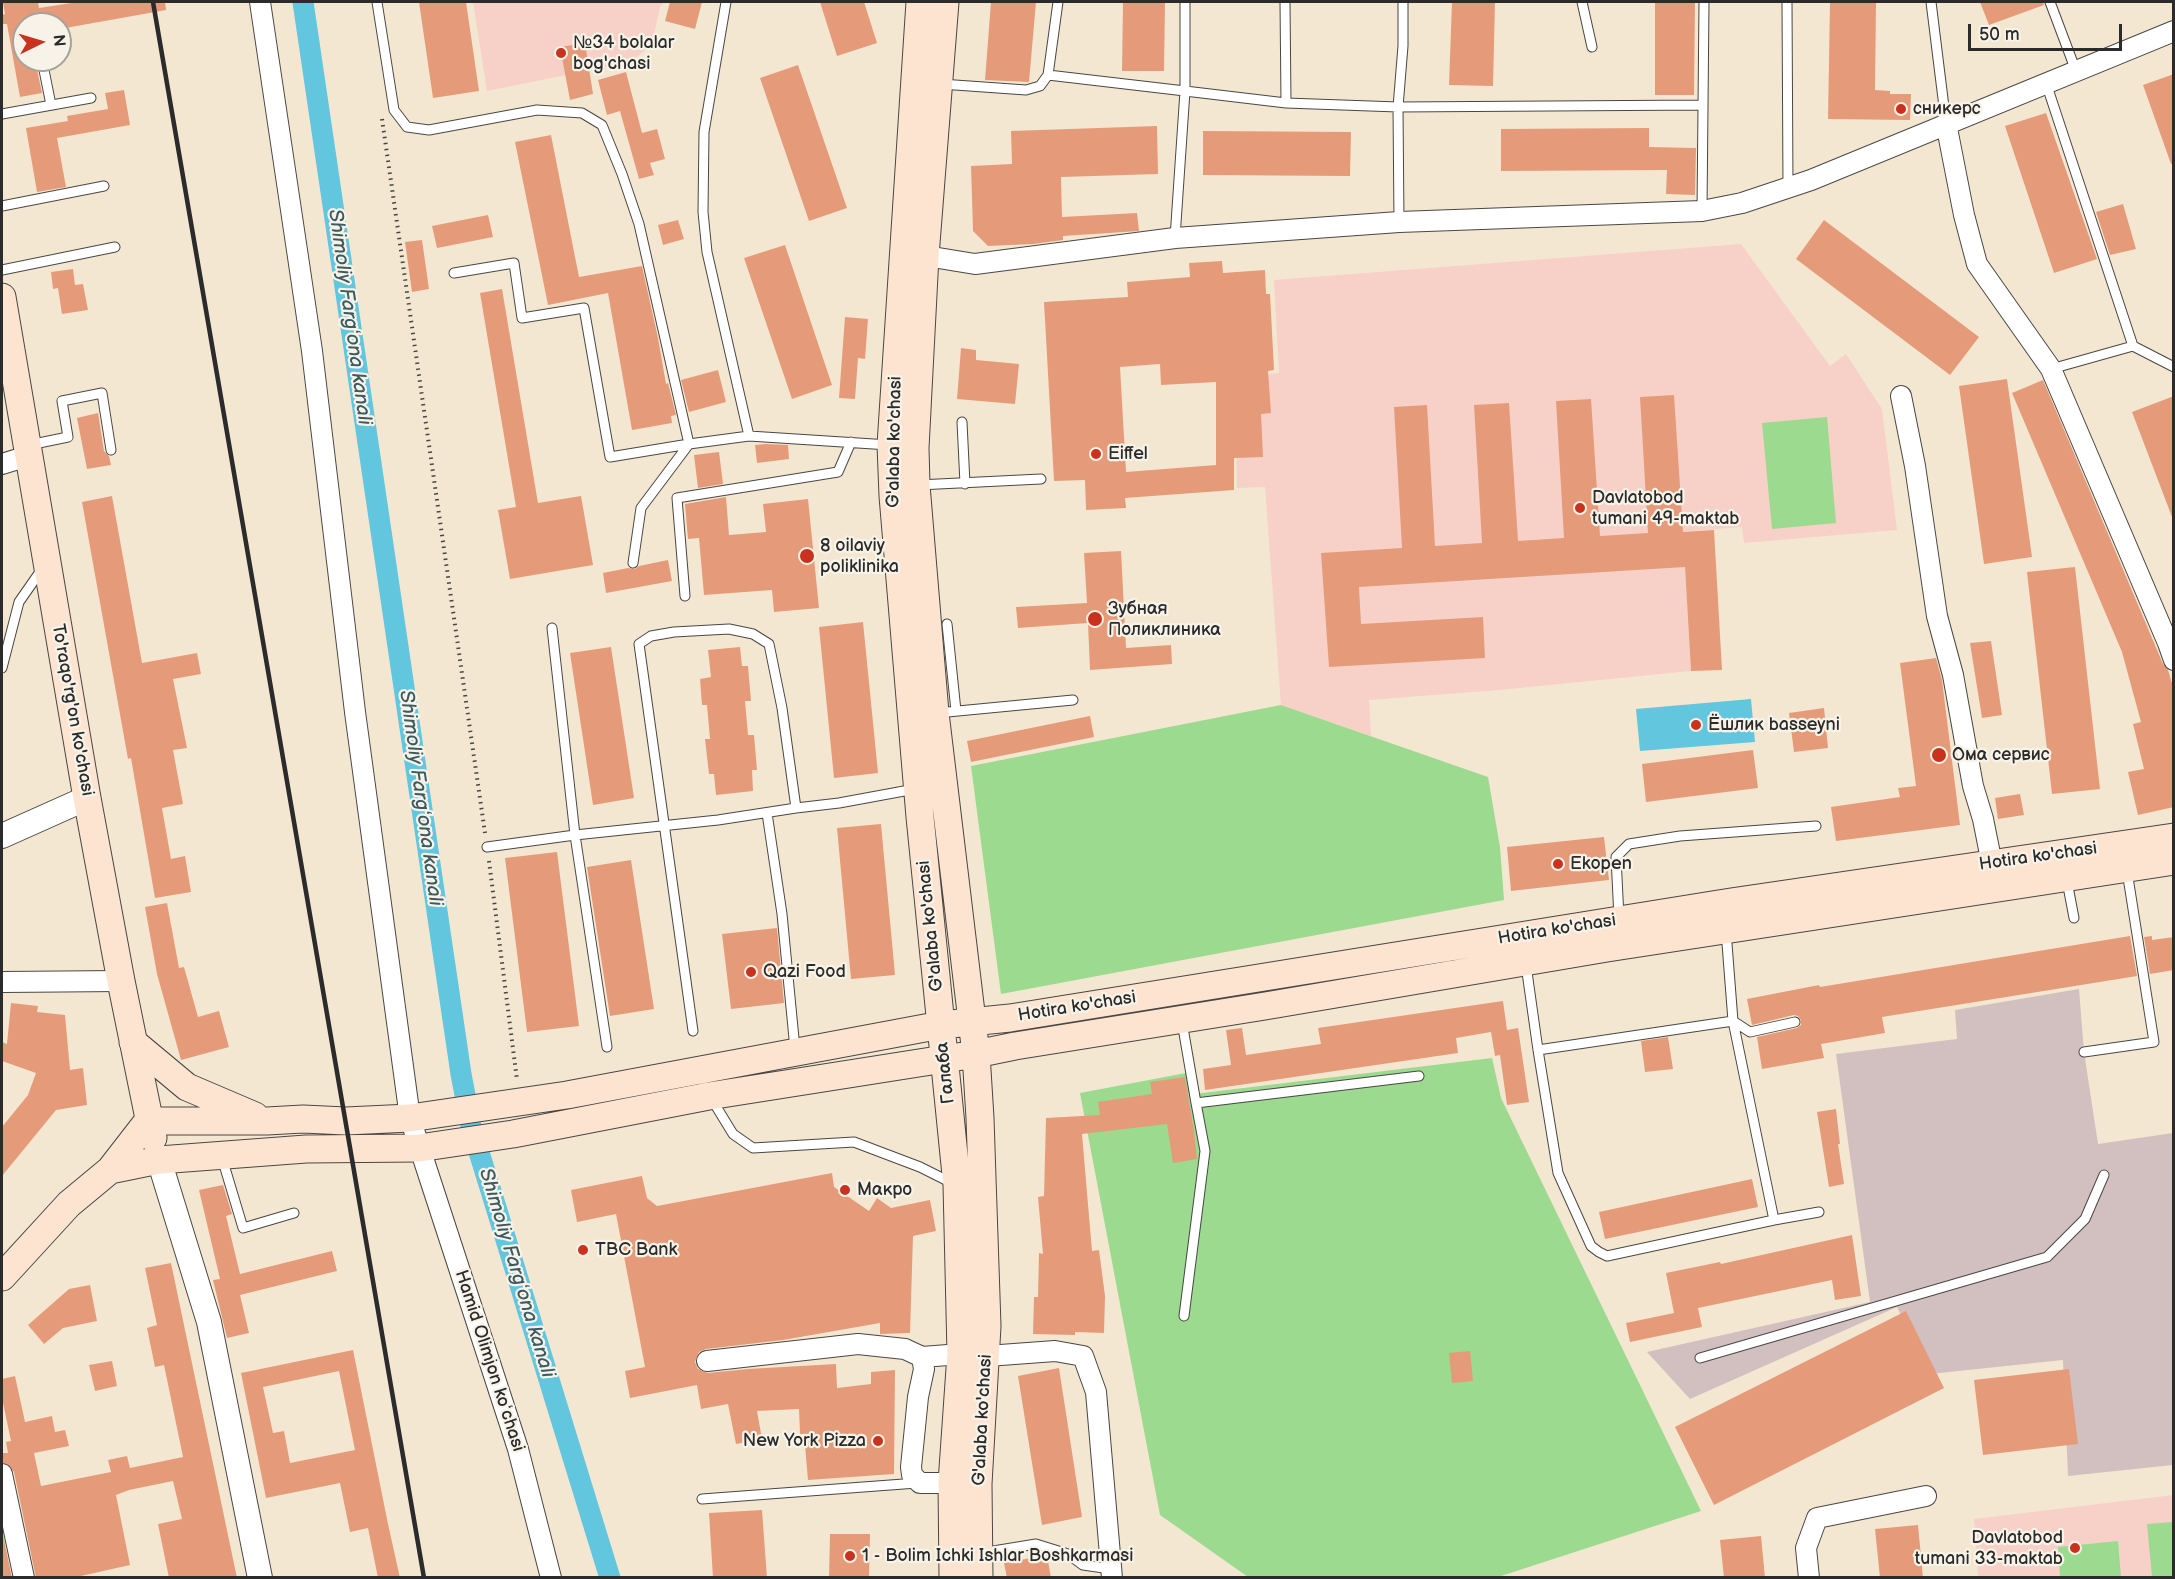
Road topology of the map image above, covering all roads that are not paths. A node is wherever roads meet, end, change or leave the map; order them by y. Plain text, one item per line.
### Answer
1 (260, 2) edge
2 (377, 2) edge
3 (726, 2) edge
4 (920, 2) edge
5 (945, 2) edge
6 (1058, 2) edge
7 (1185, 2) edge
8 (1285, 2) edge
9 (1403, 2) edge
10 (1582, 2) edge
11 (1704, 2) edge
12 (1788, 2) edge
13 (1931, 2) edge
14 (2050, 2) edge
15 (2174, 31) edge
16 (1592, 47) dead end
17 (2076, 71) junction
18 (44, 72) edge
19 (1048, 75) junction
20 (938, 83) junction
21 (2046, 83) junction
22 (1185, 91) junction
23 (91, 98) dead end
24 (1286, 103) junction
25 (51, 105) junction
26 (1703, 105) junction
27 (1398, 107) junction
28 (2, 114) edge
29 (1946, 123) junction
30 (104, 186) dead end
31 (1788, 188) junction
32 (2, 206) edge
33 (1702, 211) junction
34 (1399, 222) junction
35 (1175, 238) junction
36 (115, 247) dead end
37 (914, 254) junction
38 (2, 270) edge
39 (454, 273) dead end
40 (2, 297) edge
41 (2133, 346) junction
42 (2174, 367) edge
43 (2051, 369) junction
44 (1901, 396) dead end
45 (962, 422) dead end
46 (749, 436) junction
47 (851, 442) junction
48 (689, 444) junction
49 (891, 445) junction
50 (111, 450) dead end
51 (27, 451) junction
52 (2, 464) edge
53 (1041, 479) dead end
54 (965, 484) junction
55 (916, 485) junction
56 (46, 562) junction
57 (633, 563) dead end
58 (684, 596) dead end
59 (948, 624) dead end
60 (552, 628) dead end
61 (2174, 660) edge
62 (2, 668) edge
63 (1073, 700) dead end
64 (945, 712) junction
65 (918, 789) junction
66 (87, 798) junction
67 (796, 808) junction
68 (766, 813) junction
69 (664, 825) junction
70 (1816, 826) dead end
71 (575, 835) junction
72 (2, 836) edge
73 (2174, 837) edge
74 (487, 847) road end
75 (2174, 861) edge
76 (1992, 864) junction
77 (2127, 869) junction
78 (2048, 873) junction
79 (2074, 918) dead end
80 (1619, 920) junction
81 (1726, 930) junction
82 (1525, 962) junction
83 (120, 981) junction
84 (2, 982) edge
85 (1181, 1020) junction
86 (1732, 1021) junction
87 (971, 1022) junction
88 (1795, 1022) dead end
89 (941, 1025) junction
90 (693, 1031) dead end
91 (133, 1042) junction
92 (607, 1047) dead end
93 (1538, 1050) junction
94 (796, 1052) junction
95 (2084, 1052) dead end
96 (976, 1054) junction
97 (944, 1059) junction
98 (1419, 1076) dead end
99 (709, 1096) junction
100 (1196, 1103) junction
101 (980, 1118) joint
102 (410, 1119) junction
103 (148, 1121) junction
104 (267, 1121) junction
105 (952, 1121) joint
106 (419, 1148) junction
107 (222, 1155) junction
108 (159, 1160) junction
109 (110, 1170) junction
110 (2104, 1175) dead end
111 (957, 1185) junction
112 (1819, 1212) dead end
113 (294, 1213) dead end
114 (1774, 1220) junction
115 (2, 1277) edge
116 (1184, 1316) dead end
117 (974, 1355) junction
118 (922, 1357) junction
119 (1700, 1358) dead end
120 (706, 1361) dead end
121 (2, 1474) edge
122 (920, 1483) junction
123 (965, 1483) junction
124 (1926, 1496) dead end
125 (702, 1500) dead end
126 (979, 1565) edge
127 (1111, 1573) edge
128 (24, 1578) edge
129 (260, 1578) edge
130 (551, 1578) edge
131 (953, 1578) edge
132 (1809, 1578) edge

1 - 102 street, Hamid Olimjon koʻchasi
2 - 48 lane
3 - 46 lane
4 - 37 main road, G'alaba ko'chasi
5 - 20 main road, G'alaba ko'chasi
6 - 19 lane
7 - 22 lane
8 - 24 lane
9 - 27 lane
10 - 16 lane
11 - 26 lane
12 - 31 lane
13 - 29 lane
14 - 17 lane
15 - 17 street
17 - 21 street
18 - 25 lane
19 - 20 lane
19 - 22 lane
20 - 37 main road, G'alaba ko'chasi
21 - 29 street
21 - 41 lane
22 - 24 lane
22 - 35 lane
23 - 25 lane
24 - 27 lane
25 - 28 lane
26 - 27 lane
26 - 33 lane
27 - 34 lane
29 - 31 street
29 - 43 street
30 - 32 lane
31 - 33 street
33 - 34 street
34 - 35 street
35 - 37 street
36 - 38 lane
37 - 49 main road, G'alaba ko'chasi
37 - 55 main road, G'alaba ko'chasi
39 - 48 lane
40 - 51 main road, To'raqo'rg'on ko'chasi
41 - 42 lane
41 - 43 lane
43 - 61 street
44 - 76 street
45 - 54 lane
46 - 47 lane
46 - 48 lane
47 - 49 lane
47 - 58 lane
48 - 57 lane
49 - 65 main road, G'alaba ko'chasi
50 - 51 lane
51 - 52 street
51 - 56 main road, To'raqo'rg'on ko'chasi
53 - 54 lane
54 - 55 lane
55 - 64 main road, G'alaba ko'chasi
56 - 62 lane
56 - 66 main road, To'raqo'rg'on ko'chasi
59 - 64 lane
60 - 71 lane
63 - 64 lane
64 - 87 main road, G'alaba ko'chasi
65 - 67 lane
65 - 89 main road, G'alaba ko'chasi
66 - 72 street
66 - 83 main road, To'raqo'rg'on ko'chasi
67 - 68 lane
67 - 69 lane
68 - 69 lane
68 - 94 lane
69 - 71 lane
69 - 90 lane
70 - 80 lane
71 - 74 lane
71 - 92 lane
73 - 78 main road, Hotira ko'chasi
75 - 77 main road, Hotira ko'chasi
76 - 78 main road, Hotira ko'chasi
76 - 80 main road, Hotira ko'chasi
77 - 78 main road, Hotira ko'chasi
77 - 95 lane
78 - 79 lane
78 - 81 main road, Hotira ko'chasi
80 - 87 main road, Hotira ko'chasi
81 - 82 main road, Hotira ko'chasi
81 - 86 lane
82 - 85 main road, Hotira ko'chasi
82 - 93 lane
83 - 84 street
83 - 91 main road, To'raqo'rg'on ko'chasi
85 - 96 main road, Hotira ko'chasi
85 - 100 lane
86 - 88 lane
86 - 93 lane
86 - 114 lane
87 - 89 main road, Hotira ko'chasi
87 - 96 main road, Галаба
89 - 94 main road, Hotira ko'chasi
89 - 97 main road, Галаба
91 - 103 main road, To'raqo'rg'on ko'chasi
91 - 104 main road
93 - 114 lane
94 - 102 main road, Hotira ko'chasi
96 - 97 main road, Hotira ko'chasi
96 - 101 main road, Галаба
97 - 99 main road, Hotira ko'chasi
97 - 105 main road, Галаба
98 - 100 lane
99 - 106 main road, Hotira ko'chasi
99 - 111 lane
100 - 116 lane
101 - 117 main road, G'alaba ko'chasi
102 - 104 main road, Hotira ko'chasi
102 - 106 street, Hamid Olimjon koʻchasi
103 - 104 main road, Hotira ko'chasi
103 - 108 main road, To'raqo'rg'on ko'chasi
103 - 109 main road
105 - 111 main road, G'alaba ko'chasi
106 - 107 main road, Hotira ko'chasi
106 - 130 street, Hamid Olimjon koʻchasi
107 - 108 main road, Hotira ko'chasi
107 - 113 lane
108 - 109 main road
108 - 129 street
109 - 115 main road
110 - 119 lane
111 - 117 main road, G'alaba ko'chasi
112 - 114 lane
117 - 118 street
117 - 123 main road, G'alaba ko'chasi
117 - 127 street
118 - 120 street
118 - 122 street
121 - 128 street
122 - 123 street
122 - 125 lane
123 - 126 main road, G'alaba ko'chasi
123 - 131 main road, G'alaba ko'chasi
124 - 132 street
126 - 127 lane

